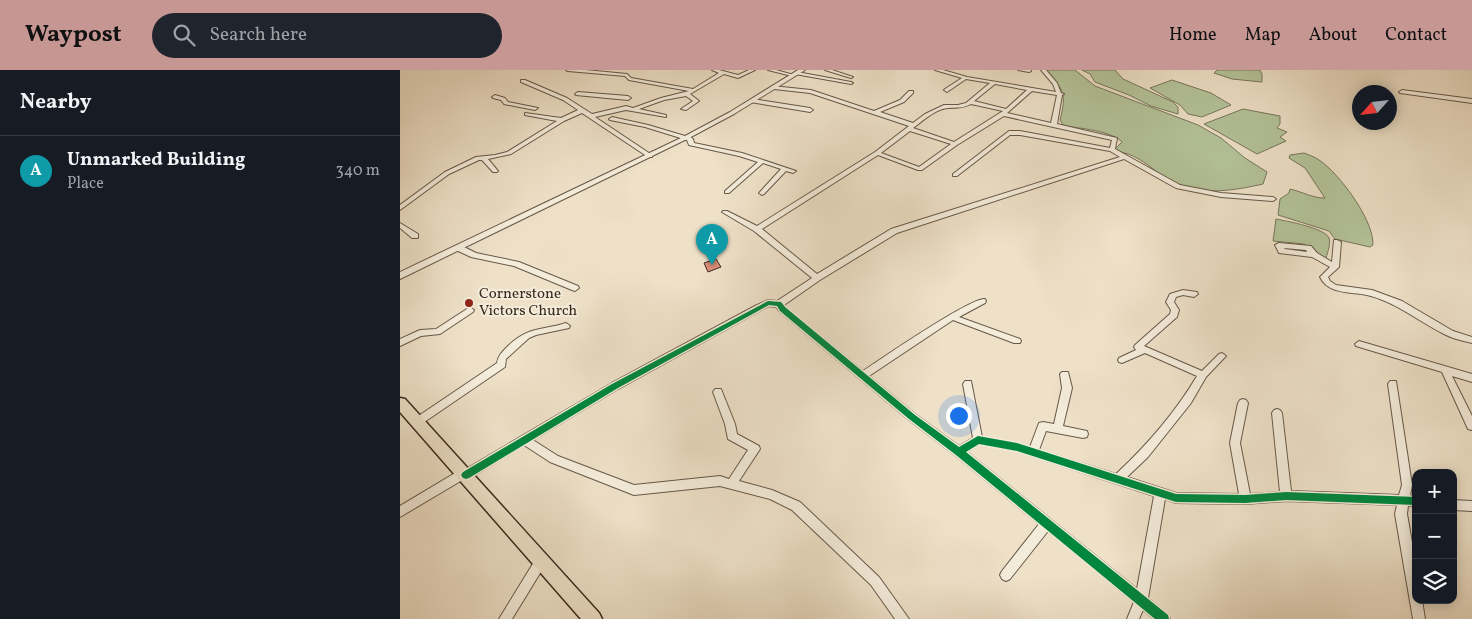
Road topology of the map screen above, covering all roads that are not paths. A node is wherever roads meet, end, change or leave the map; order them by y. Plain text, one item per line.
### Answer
1 (568, 70) edge
2 (714, 70) edge
3 (753, 70) edge
4 (770, 70) edge
5 (827, 70) edge
6 (937, 70) edge
7 (1020, 70) edge
8 (1044, 70) edge
9 (1028, 72) edge
10 (723, 73) junction
11 (797, 73) edge
12 (965, 78) junction
13 (523, 81) dead end
14 (993, 83) junction
15 (774, 86) junction
16 (947, 90) dead end
17 (1030, 90) junction
18 (689, 92) junction
19 (911, 92) dead end
20 (1402, 92) dead end
21 (1061, 94) junction
22 (495, 97) dead end
23 (628, 98) dead end
24 (565, 100) junction
25 (752, 101) junction
26 (1472, 101) edge
27 (970, 102) junction
28 (635, 109) junction
29 (684, 109) dead end
30 (810, 110) dead end
31 (581, 111) junction
32 (876, 112) junction
33 (1004, 112) junction
34 (592, 116) junction
35 (664, 116) dead end
36 (612, 119) dead end
37 (562, 120) junction
38 (1054, 124) junction
39 (911, 127) junction
40 (687, 138) junction
41 (955, 144) junction
42 (1112, 150) junction
43 (877, 153) junction
44 (650, 156) junction
45 (1126, 157) junction
46 (484, 158) junction
47 (761, 162) junction
48 (784, 169) junction
49 (495, 171) dead end
50 (793, 171) dead end
51 (955, 175) dead end
52 (727, 192) dead end
53 (762, 193) dead end
54 (1273, 199) dead end
55 (402, 205) edge
56 (724, 212) dead end
57 (401, 228) edge
58 (757, 229) junction
59 (415, 236) dead end
60 (1337, 242) dead end
61 (459, 248) junction
62 (1314, 255) dead end
63 (1335, 267) junction
64 (400, 276) edge
65 (817, 278) junction
66 (575, 288) dead end
67 (1194, 294) dead end
68 (982, 301) dead end
69 (779, 304) junction
70 (470, 310) dead end
71 (952, 317) junction
72 (566, 326) dead end
73 (1472, 340) edge
74 (1017, 341) dead end
75 (400, 343) edge
76 (1359, 344) dead end
77 (1144, 350) junction
78 (1222, 356) dead end
79 (1122, 360) dead end
80 (1445, 370) junction
81 (1066, 374) dead end
82 (1203, 375) junction
83 (864, 376) junction
84 (1472, 378) edge
85 (968, 384) dead end
86 (1392, 384) dead end
87 (718, 392) dead end
88 (400, 403) edge
89 (1243, 403) dead end
90 (1468, 407) edge
91 (1277, 413) dead end
92 (417, 422) junction
93 (1472, 426) edge
94 (1058, 428) junction
95 (1082, 434) dead end
96 (524, 440) junction
97 (978, 440) junction
98 (959, 452) junction
99 (1033, 452) junction
100 (465, 474) junction
101 (1117, 480) junction
102 (731, 484) junction
103 (1160, 494) junction
104 (1286, 496) junction
105 (1245, 499) junction
106 (1411, 500) edge
107 (1457, 505) edge
108 (1472, 506) edge
109 (400, 512) edge
110 (1047, 523) junction
111 (541, 561) junction
112 (1006, 575) dead end
113 (1141, 600) junction
114 (505, 619) edge
115 (594, 619) edge
116 (903, 619) edge
117 (1133, 619) edge
118 (1164, 619) edge
119 (1419, 619) edge

1 - 18 street
2 - 10 street
3 - 10 street
4 - 11 street
5 - 11 street
6 - 12 street
7 - 9 street
8 - 21 street
10 - 18 street
11 - 15 street
12 - 14 street
12 - 16 street
13 - 24 street
14 - 17 street
14 - 27 street
15 - 25 street
15 - 32 street
17 - 21 street
17 - 33 street
18 - 28 street
18 - 29 street
19 - 32 street
20 - 26 street
21 - 38 street
22 - 37 street
23 - 24 street
24 - 31 street
25 - 30 street
25 - 40 street
27 - 33 street
27 - 39 street
28 - 34 street
28 - 35 street
31 - 34 street
31 - 37 street
32 - 39 street
33 - 38 street
33 - 41 street
34 - 44 street
36 - 40 street
37 - 46 street
38 - 42 street
39 - 41 street
39 - 43 street
40 - 44 street
40 - 47 street
41 - 43 street
42 - 45 street
42 - 51 street
43 - 58 street
44 - 61 street
45 - 54 street
45 - 65 street
46 - 49 street
46 - 55 street
47 - 48 street
47 - 52 street
48 - 50 street
48 - 53 street
56 - 58 street
57 - 59 street
58 - 65 street
60 - 63 street
61 - 64 street
61 - 66 street
62 - 63 street
63 - 73 street
65 - 69 street
67 - 77 street
68 - 71 street
69 - 83 street
69 - 96 street
70 - 75 street
71 - 74 street
71 - 83 street
72 - 92 street
76 - 80 street
77 - 79 street
77 - 82 street
78 - 82 street
80 - 84 street
80 - 90 street
81 - 94 street
82 - 101 street
83 - 98 street
85 - 97 street
86 - 106 street
87 - 102 street
88 - 92 main road
89 - 105 street
90 - 93 street
91 - 104 street
92 - 100 main road
94 - 95 street
94 - 99 street
96 - 100 street
96 - 102 street
97 - 98 street
97 - 99 street
98 - 110 street
99 - 101 street
100 - 109 street
100 - 111 main road
101 - 103 street
102 - 116 street
103 - 105 street
103 - 113 street
104 - 105 street
104 - 106 street
106 - 119 street
107 - 108 street
110 - 112 street
110 - 113 street
111 - 114 street
111 - 115 main road
113 - 117 street
113 - 118 street

